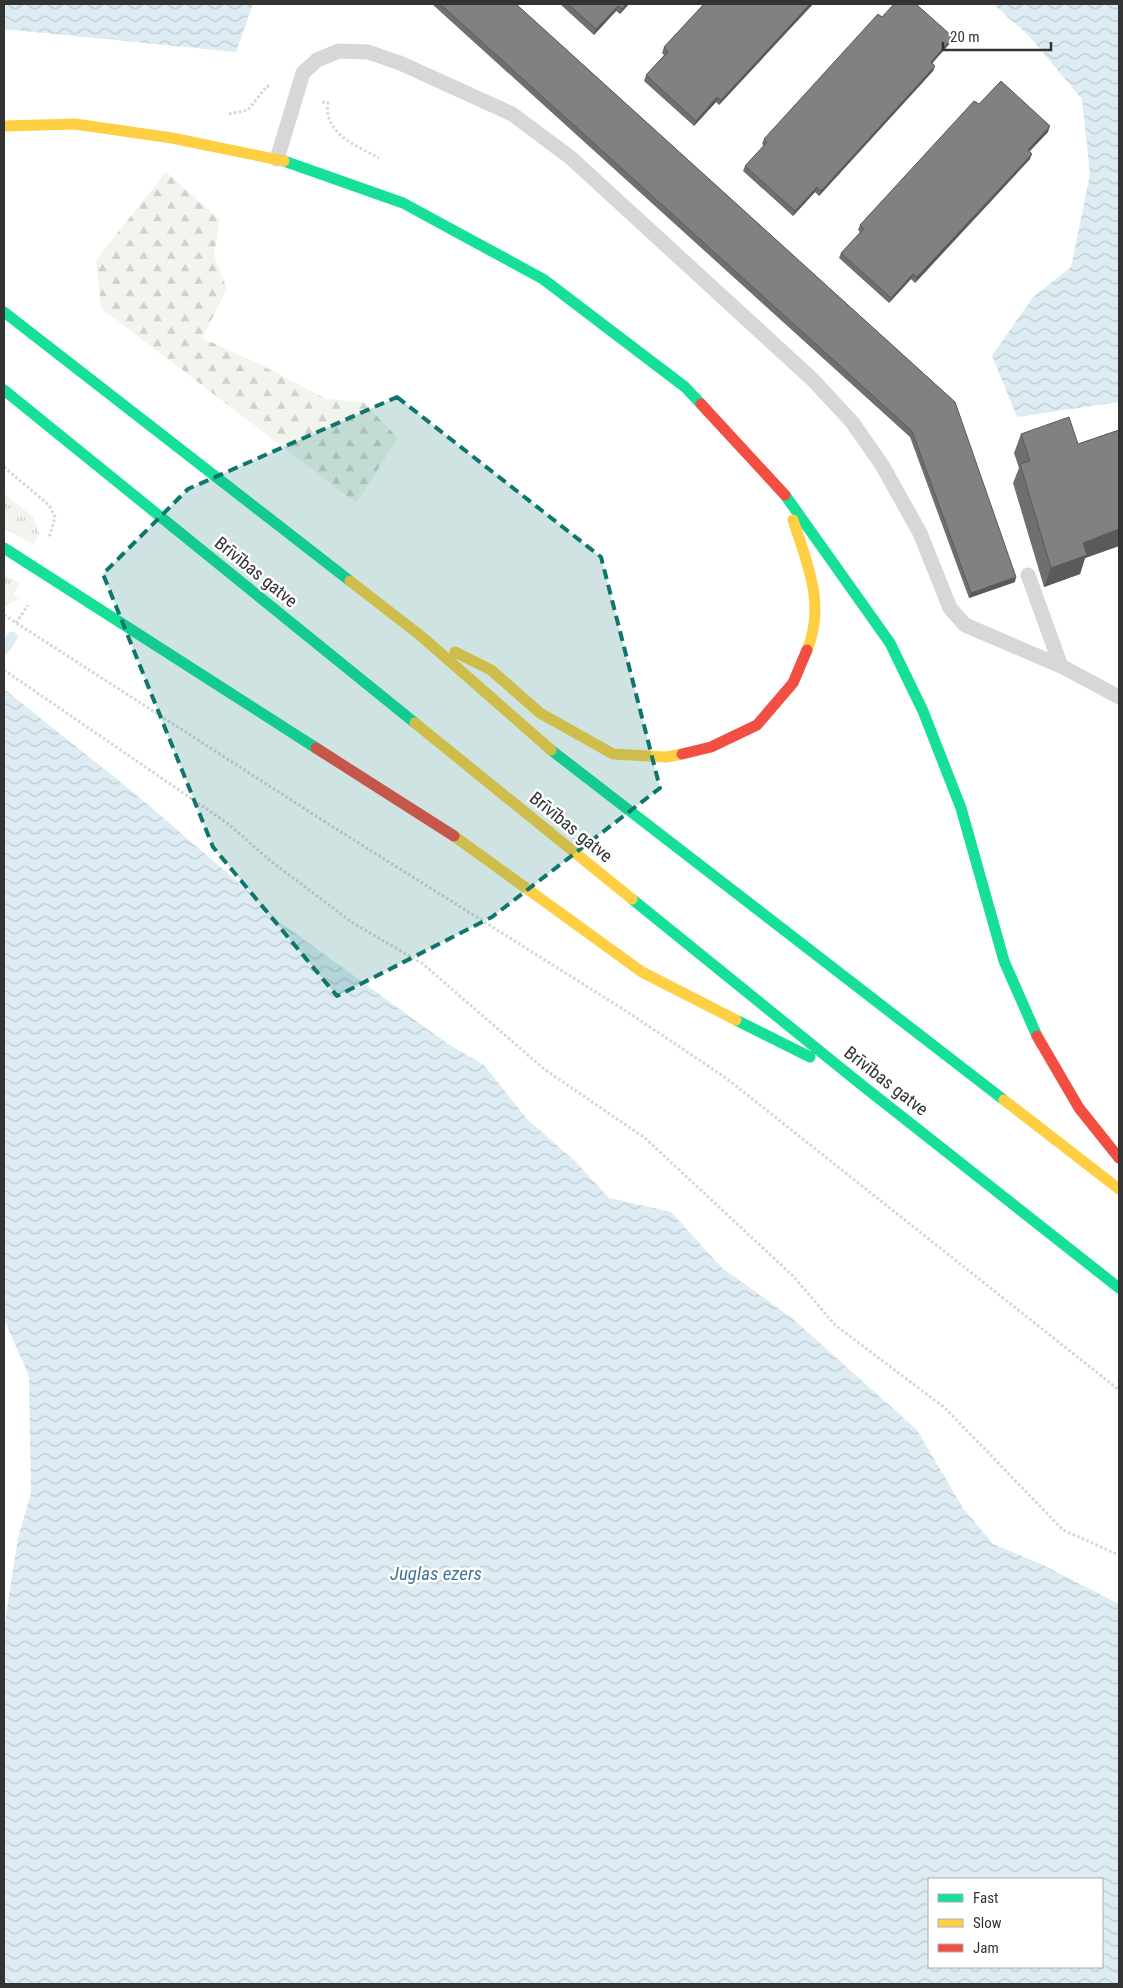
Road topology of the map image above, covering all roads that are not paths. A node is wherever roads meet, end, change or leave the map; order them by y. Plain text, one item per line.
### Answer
1 (4, 126) edge
2 (278, 159) junction
3 (4, 312) edge
4 (4, 390) edge
5 (785, 495) junction
6 (4, 548) edge
7 (1028, 575) dead end
8 (421, 636) junction
9 (1061, 666) junction
10 (1119, 697) edge
11 (858, 1082) junction
12 (1119, 1158) edge
13 (1119, 1189) edge
14 (1119, 1288) edge

1 - 2 main road
2 - 5 main road
2 - 9 lane
3 - 8 main road
4 - 11 main road, Brīvības gatve
5 - 8 main road
5 - 12 main road
6 - 11 main road
7 - 9 lane
8 - 13 main road
9 - 10 lane
11 - 14 main road, Brīvības gatve

